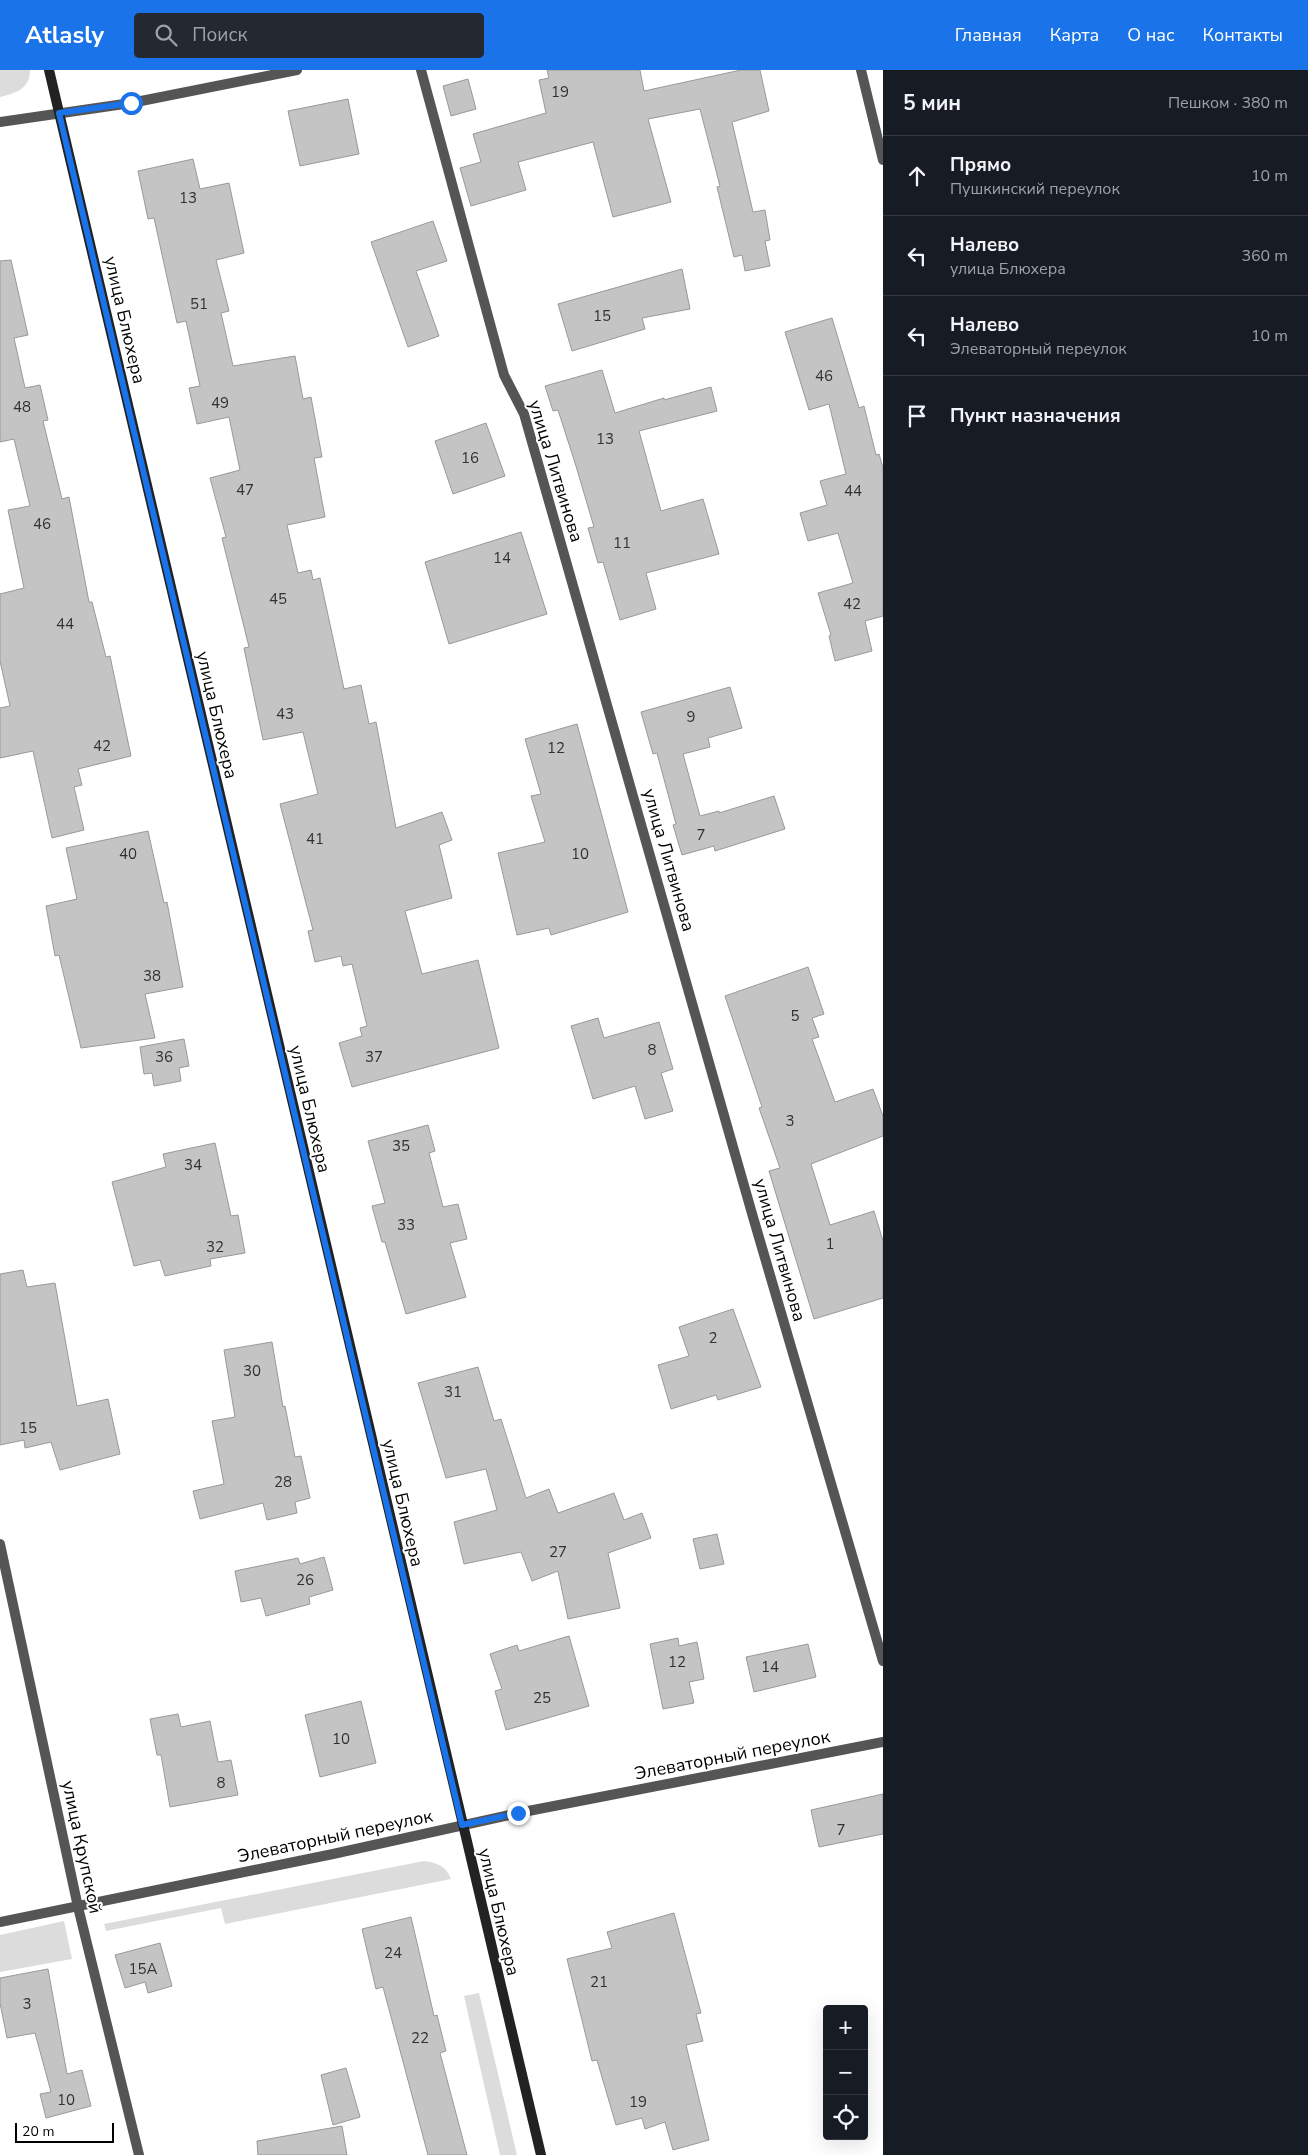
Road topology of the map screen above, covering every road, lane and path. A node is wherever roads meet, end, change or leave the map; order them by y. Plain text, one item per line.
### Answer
1 (49, 70) edge
2 (297, 70) edge
3 (421, 70) edge
4 (862, 70) edge
5 (59, 113) junction
6 (0, 122) edge
7 (883, 160) edge
8 (0, 1544) edge
9 (883, 1661) edge
10 (883, 1742) edge
11 (462, 1825) junction
12 (78, 1907) junction
13 (0, 1922) edge
14 (139, 2155) edge
15 (541, 2155) edge

1 - 5 street, улица Блюхера
2 - 5 street
3 - 9 street, улица Литвинова
4 - 7 street
5 - 6 street
5 - 11 street, улица Блюхера
8 - 12 street, улица Крупской
10 - 11 street, Элеваторный переулок
11 - 12 street, Элеваторный переулок
11 - 15 street, улица Блюхера
12 - 13 street, Элеваторный переулок
12 - 14 street, улица Крупской

